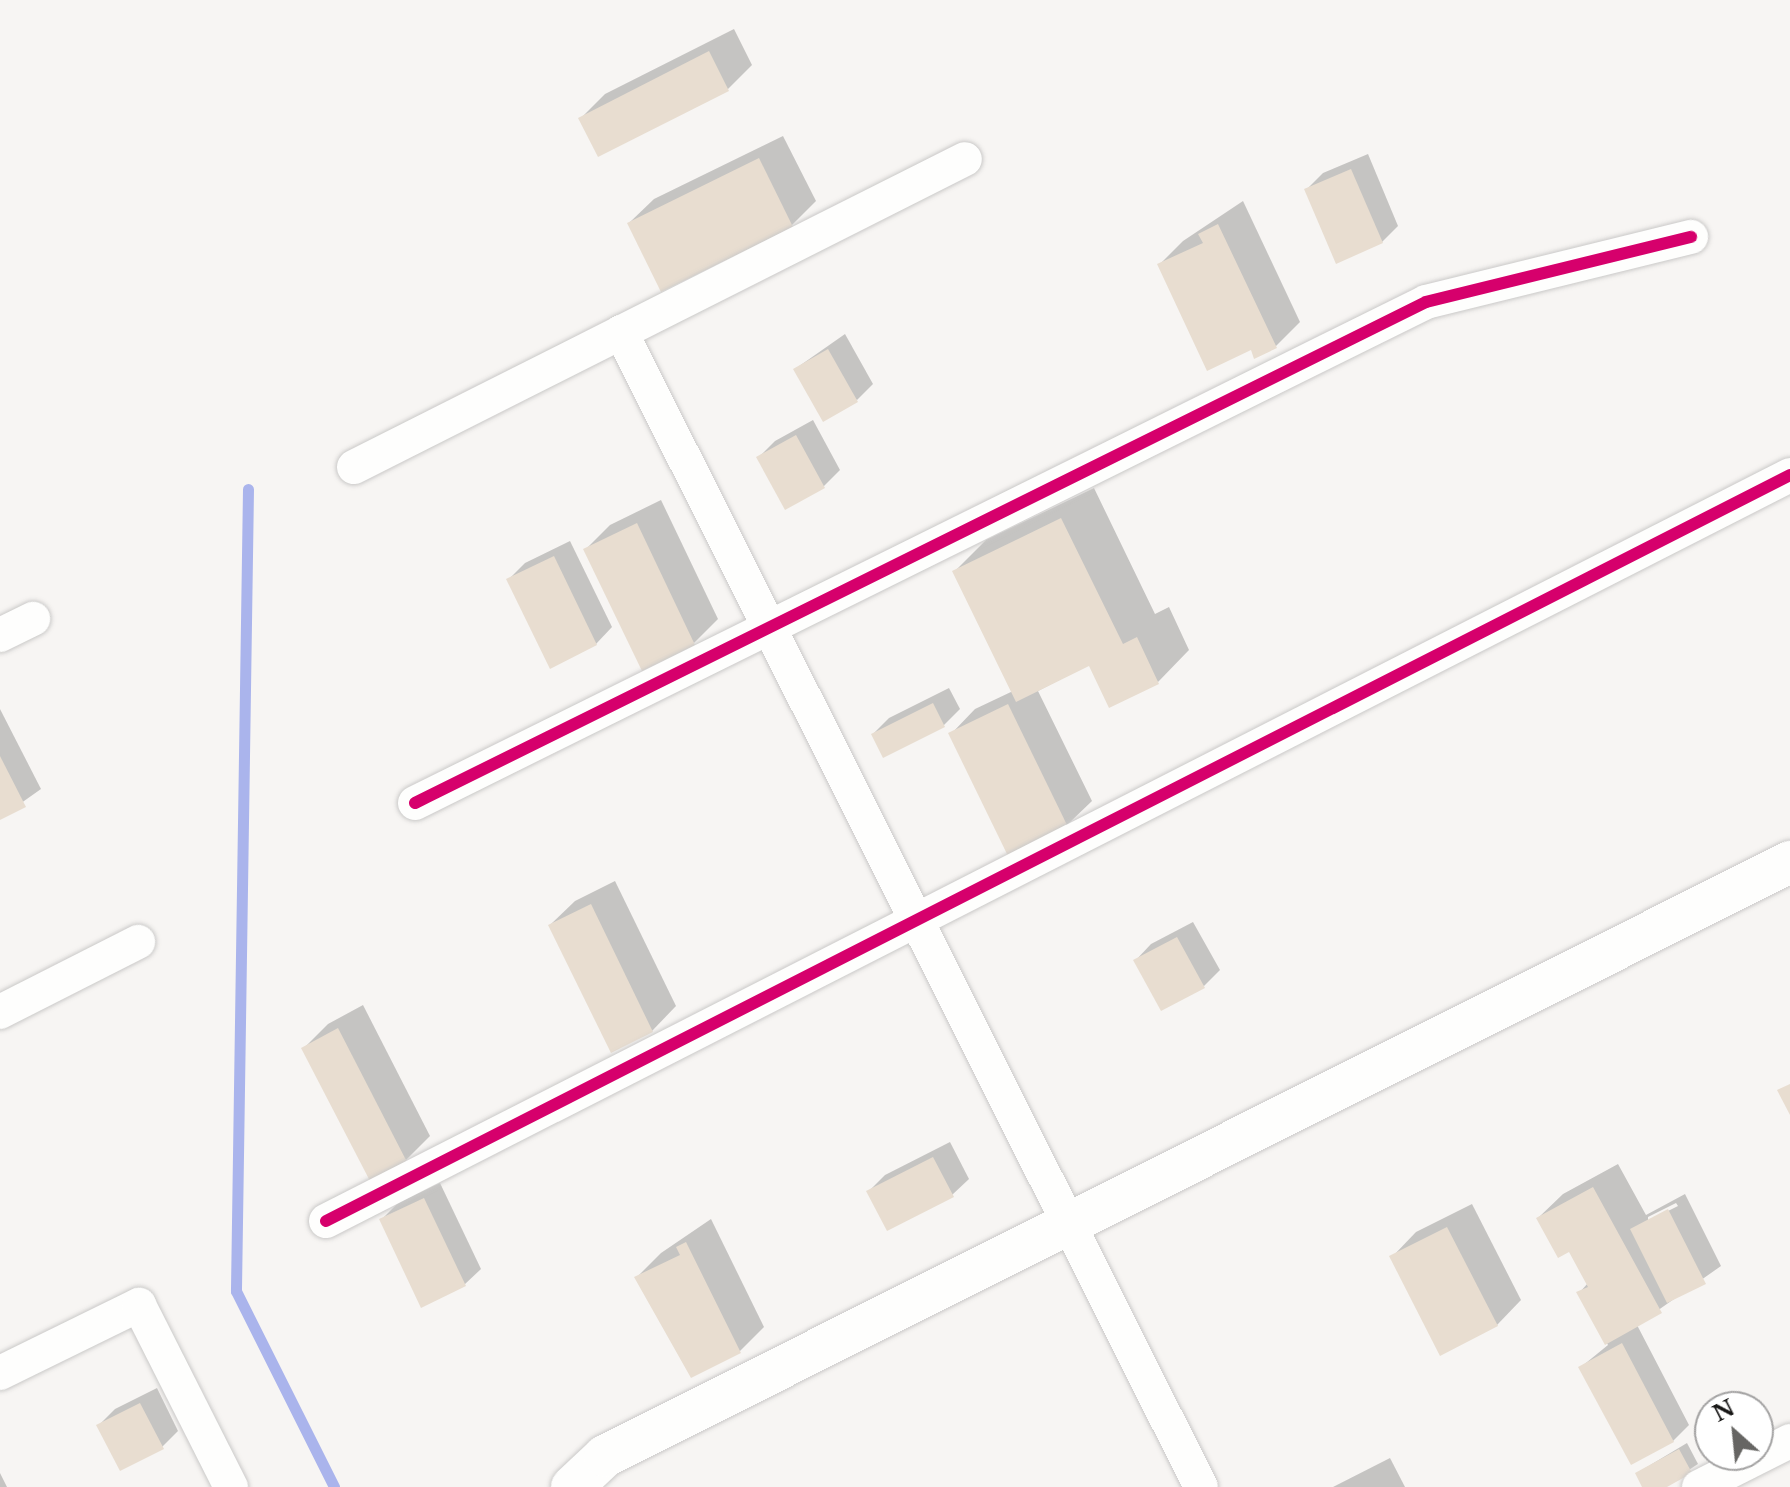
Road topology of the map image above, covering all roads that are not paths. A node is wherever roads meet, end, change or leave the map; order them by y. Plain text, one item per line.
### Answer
1 (965, 159) dead end
2 (1691, 237) dead end
3 (621, 332) junction
4 (354, 467) dead end
5 (1790, 475) edge
6 (33, 619) dead end
7 (769, 628) junction
8 (0, 635) edge
9 (415, 803) dead end
10 (1790, 862) edge
11 (916, 920) junction
12 (138, 942) dead end
13 (0, 1012) edge
14 (326, 1221) dead end
15 (1069, 1225) junction
16 (0, 1373) edge
17 (1790, 1441) edge
18 (231, 1487) edge
19 (572, 1487) edge
20 (1201, 1487) edge
21 (1699, 1487) edge

1 - 3 street
2 - 7 street
3 - 4 street
3 - 7 street
5 - 11 street
6 - 8 street
7 - 9 street
7 - 11 street
10 - 15 street
11 - 14 street
11 - 15 street
12 - 13 street
15 - 19 street
15 - 20 street
16 - 18 street
17 - 21 street

